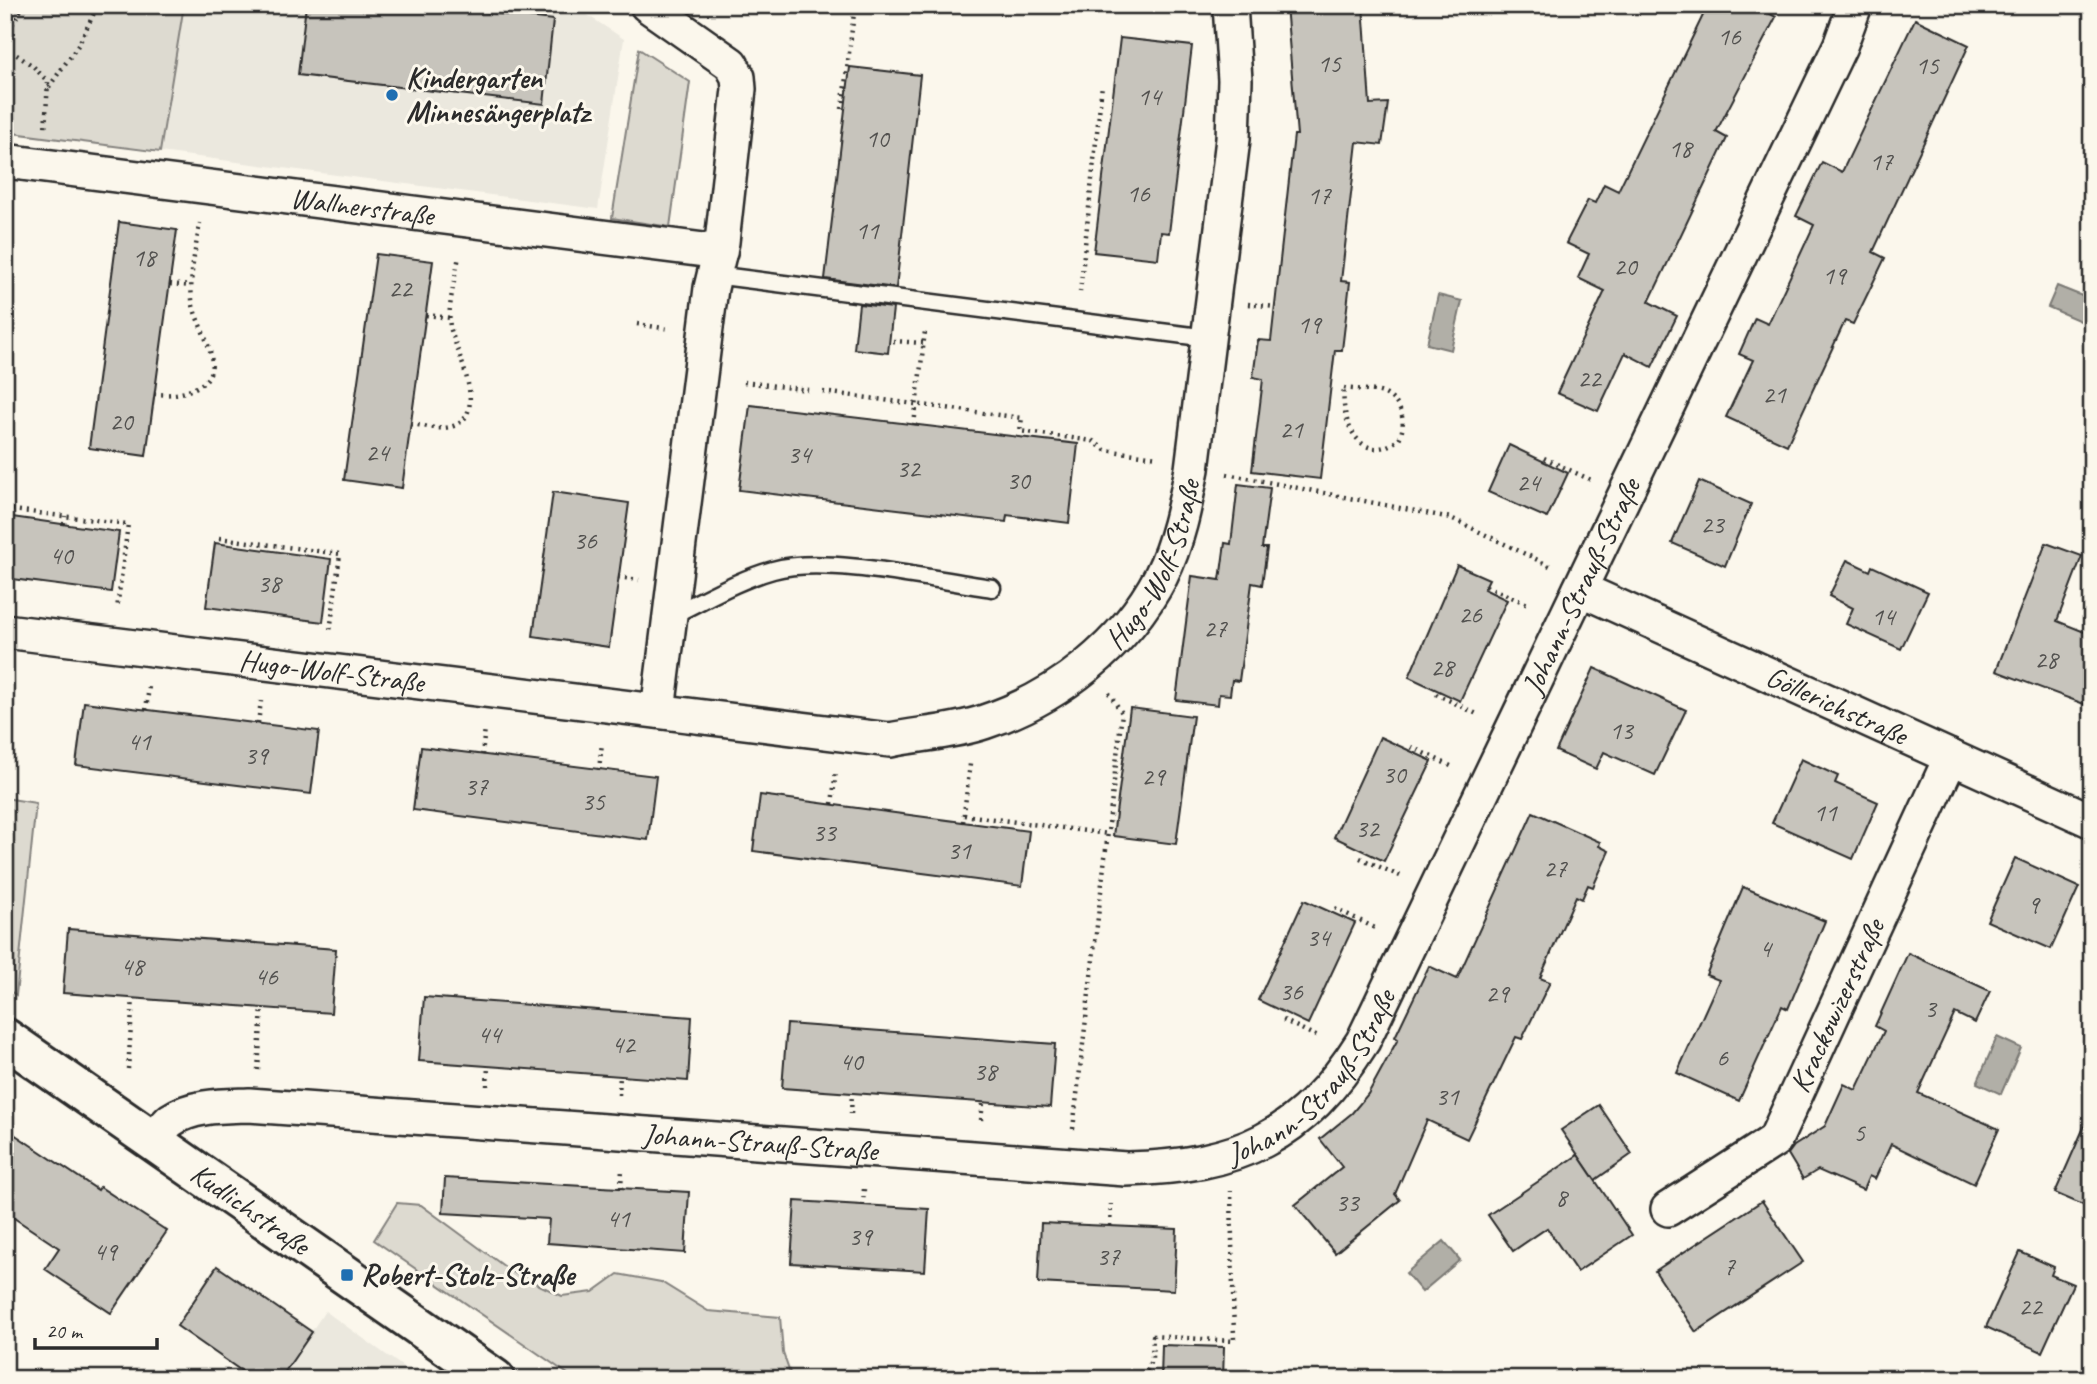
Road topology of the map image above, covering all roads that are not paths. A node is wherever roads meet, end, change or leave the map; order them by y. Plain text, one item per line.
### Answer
1 (647, 5) edge
2 (1230, 5) edge
3 (1855, 5) edge
4 (5, 161) edge
5 (717, 263) junction
6 (1208, 338) junction
7 (992, 588) dead end
8 (1580, 589) junction
9 (670, 616) junction
10 (5, 631) edge
11 (658, 711) junction
12 (1951, 757) junction
13 (2092, 821) edge
14 (5, 1038) edge
15 (154, 1142) junction
16 (1668, 1209) dead end
17 (495, 1379) edge

1 - 5 street
2 - 6 street, Hugo-Wolf-Straße
3 - 8 street, Johann-Strauß-Straße
4 - 5 street, Wallnerstraße
5 - 6 lane
5 - 9 street
6 - 11 street, Hugo-Wolf-Straße
7 - 9 lane
8 - 12 street, Göllerichstraße
8 - 15 street, Johann-Strauß-Straße
9 - 11 street
10 - 11 street, Hugo-Wolf-Straße
12 - 13 street, Göllerichstraße
12 - 16 street, Krackowizerstraße
14 - 15 street, Kudlichstraße
15 - 17 street, Kudlichstraße

